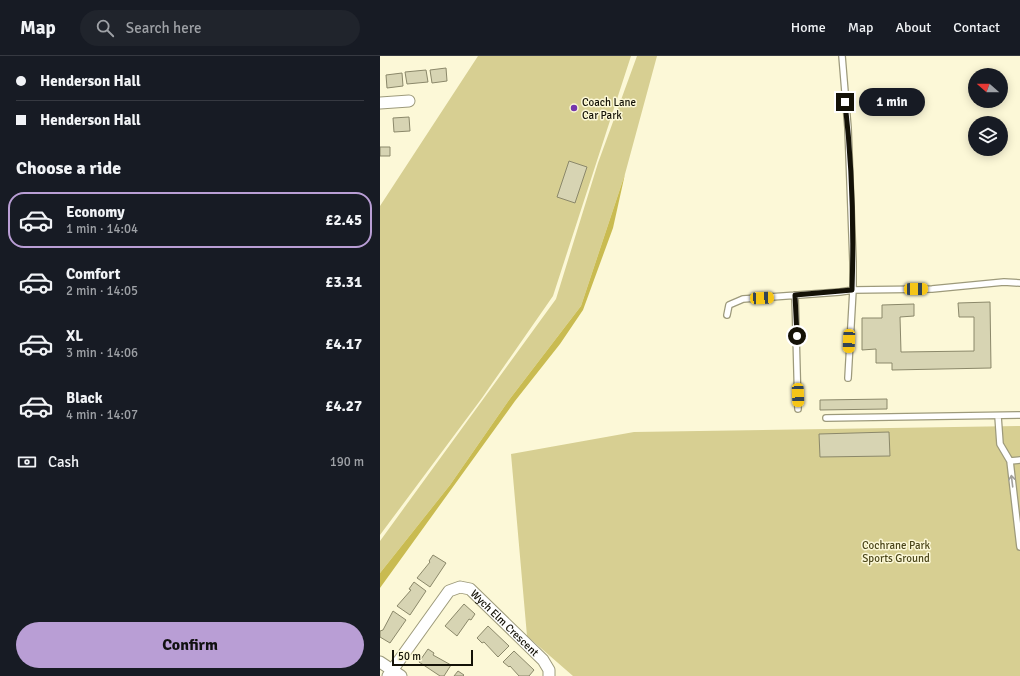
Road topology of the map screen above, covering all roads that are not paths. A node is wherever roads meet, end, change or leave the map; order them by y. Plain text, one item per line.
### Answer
1 (842, 56) edge
2 (409, 101) dead end
3 (380, 103) edge
4 (1020, 283) edge
5 (852, 290) junction
6 (795, 295) junction
7 (727, 315) dead end
8 (848, 378) dead end
9 (798, 409) dead end
10 (998, 416) junction
11 (1020, 416) edge
12 (826, 418) dead end
13 (1020, 460) edge
14 (1010, 461) junction
15 (1020, 547) edge
16 (380, 662) edge
17 (394, 674) edge
18 (549, 676) edge

1 - 5 lane
2 - 3 street
4 - 5 lane
5 - 6 lane
5 - 8 lane
6 - 7 lane
6 - 9 lane
10 - 11 lane
10 - 12 lane
10 - 14 lane
13 - 14 lane
15 -> 14 lane
16 - 17 street
17 - 18 street, Wych Elm Crescent

